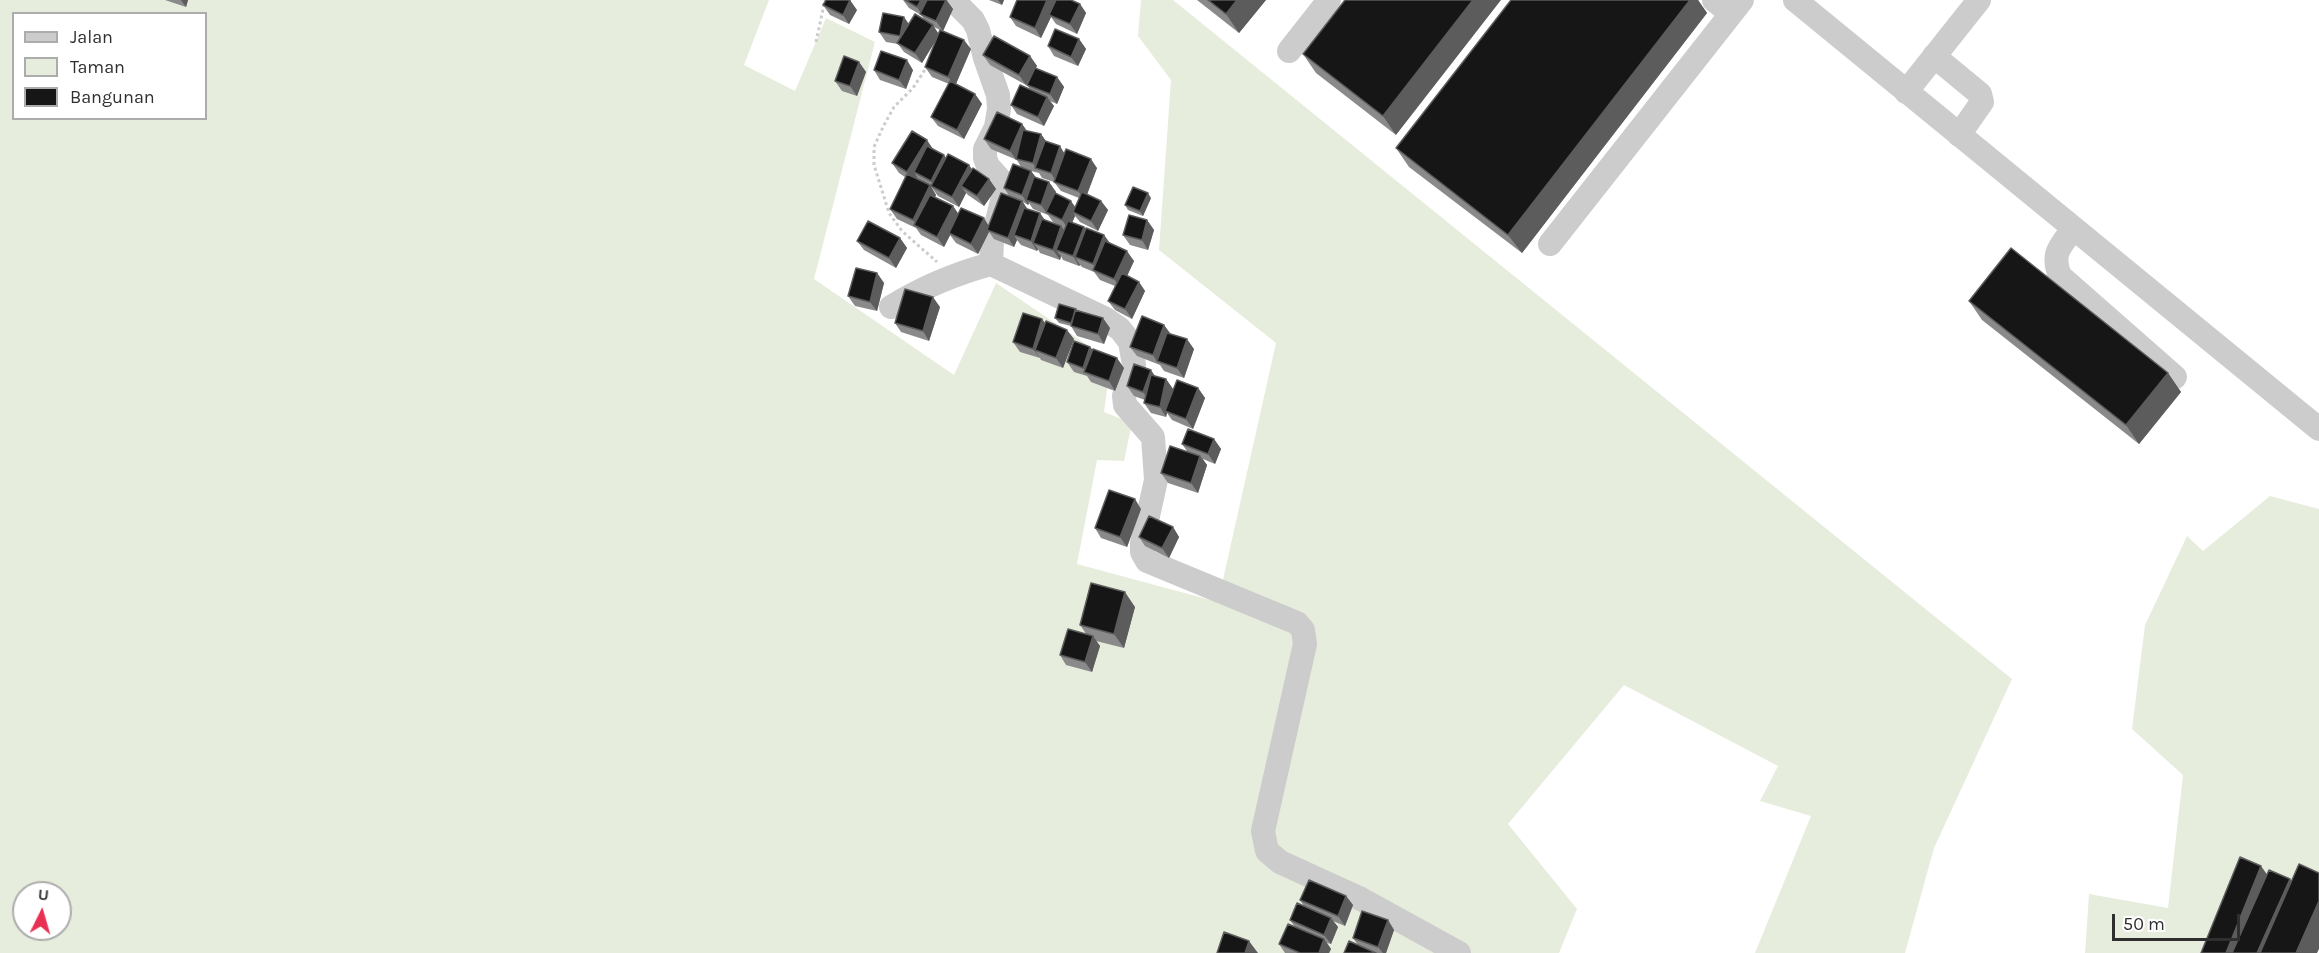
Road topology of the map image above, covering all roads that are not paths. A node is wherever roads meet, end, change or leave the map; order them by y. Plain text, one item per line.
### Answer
1 (953, 0) edge
2 (1329, 0) edge
3 (1795, 0) edge
4 (1979, 0) edge
5 (1729, 5) edge
6 (1289, 51) dead end
7 (1934, 56) junction
8 (1906, 92) junction
9 (1959, 135) junction
10 (2073, 229) junction
11 (1550, 244) dead end
12 (991, 264) junction
13 (891, 307) dead end
14 (2175, 377) dead end
15 (2319, 429) edge
16 (1453, 952) edge

1 - 12 street
2 - 6 street
3 - 8 street
4 - 7 street
5 - 11 street
7 - 8 street
7 - 9 street
8 - 9 street
9 - 10 street
10 - 14 street
10 - 15 street
12 - 13 street
12 - 16 street

